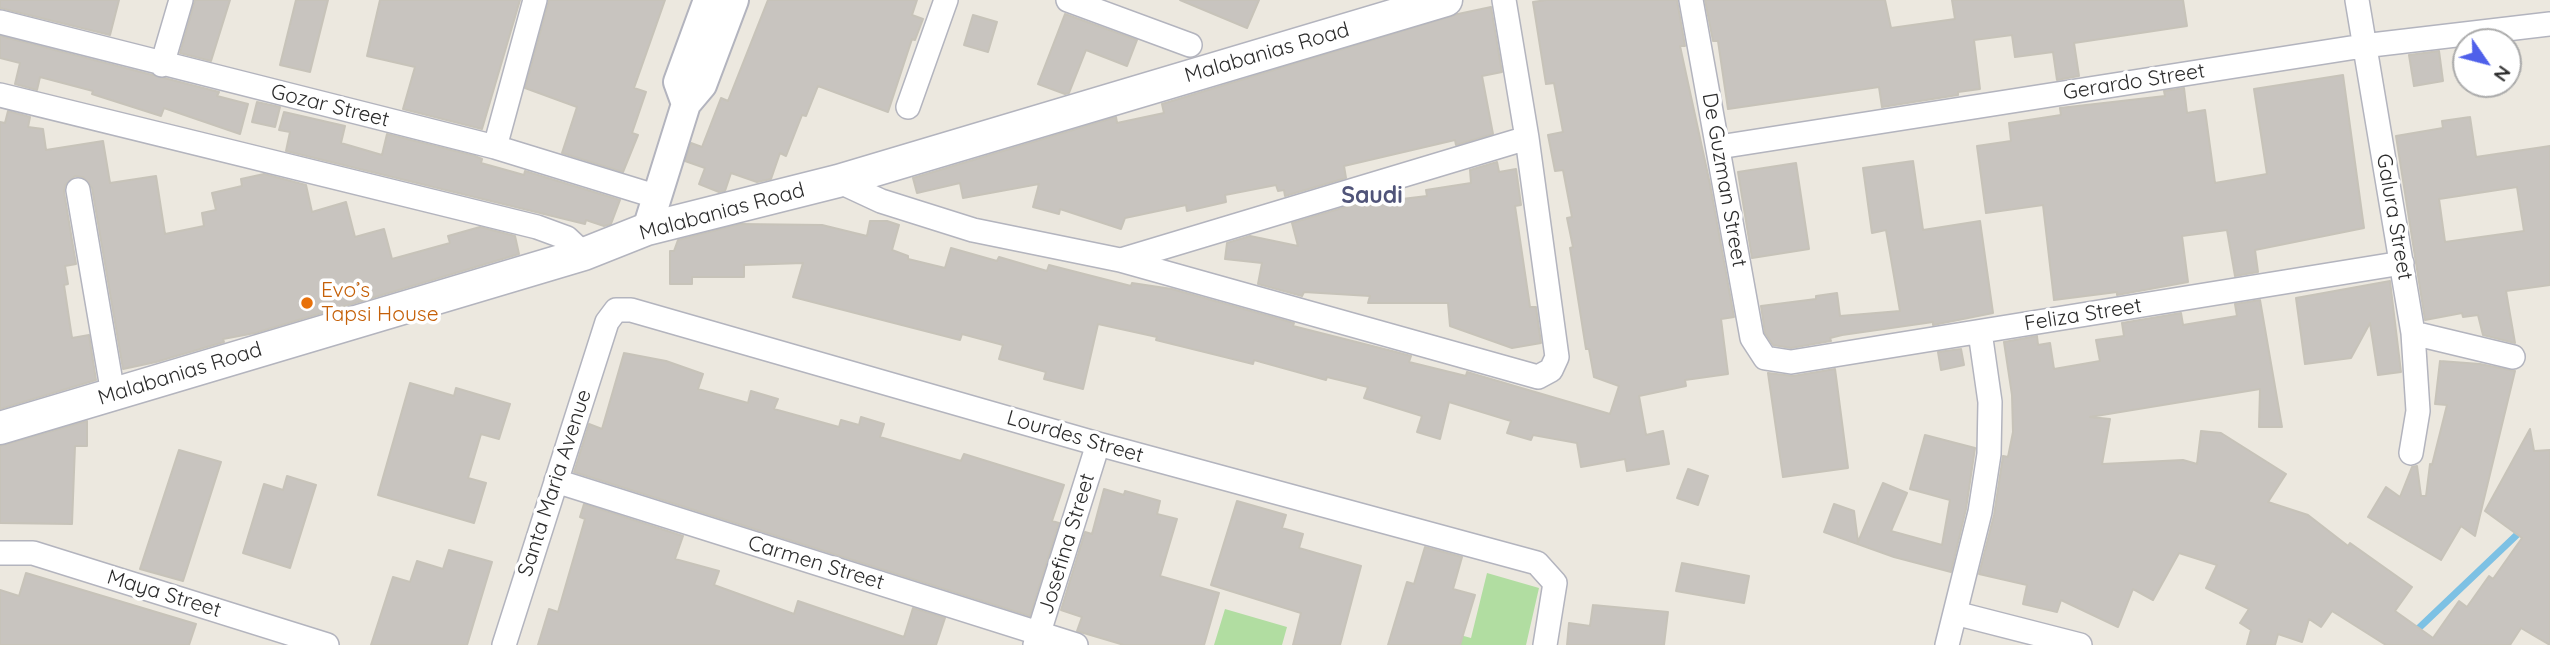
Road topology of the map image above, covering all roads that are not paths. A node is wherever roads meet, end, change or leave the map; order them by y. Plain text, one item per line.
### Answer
1 (181, 0) edge
2 (535, 0) edge
3 (708, 0) edge
4 (734, 0) edge
5 (946, 0) edge
6 (1068, 0) edge
7 (1447, 0) edge
8 (1504, 0) edge
9 (1691, 0) edge
10 (2357, 0) edge
11 (0, 22) edge
12 (2550, 24) edge
13 (1190, 45) dead end
14 (2363, 46) junction
15 (162, 65) junction
16 (0, 95) edge
17 (686, 104) junction
18 (908, 107) dead end
19 (1527, 138) junction
20 (495, 146) junction
21 (1718, 147) junction
22 (838, 181) junction
23 (78, 190) dead end
24 (658, 197) junction
25 (647, 229) junction
26 (584, 254) junction
27 (1121, 260) junction
28 (2402, 263) junction
29 (607, 321) joint
30 (1980, 332) junction
31 (2413, 333) junction
32 (2512, 357) dead end
33 (1765, 358) joint
34 (113, 394) junction
35 (0, 428) edge
36 (1098, 444) junction
37 (2411, 453) dead end
38 (556, 481) junction
39 (0, 553) edge
40 (1955, 613) junction
41 (1037, 639) edge
42 (327, 645) edge
43 (504, 645) edge
44 (1076, 645) edge
45 (1545, 645) edge
46 (1947, 645) edge
47 (2080, 645) edge

1 - 15 street
2 - 20 street
3 - 17 street
4 - 17 street
5 - 18 street
6 - 13 street
7 - 22 main road, Malabanias Road
8 - 19 street
9 - 21 street, De Guzman Street
10 - 14 street, Galura Street
11 - 15 street, Gozar Street
12 - 14 street, Gerardo Street
14 - 21 street, Gerardo Street
14 - 28 street, Galura Street
15 - 20 street, Gozar Street
16 - 26 street
17 - 24 street
19 - 27 street
19 - 27 street
20 - 24 street, Gozar Street
21 - 33 street, De Guzman Street
22 - 25 main road, Malabanias Road
22 - 27 street
23 - 34 street
24 - 25 street
25 - 26 main road, Malabanias Road
26 - 34 main road, Malabanias Road
28 - 30 street, Feliza Street
28 - 31 street, Galura Street
29 - 36 street, Lourdes Street
29 - 38 street, Santa Maria Avenue
30 - 33 street, Feliza Street
30 - 40 street
31 - 32 street
31 - 37 street, Galura Street
34 - 35 main road, Malabanias Road
36 - 41 street, Josefina Street
36 - 45 street, Lourdes Street
38 - 41 street, Carmen Street
38 - 43 street, Santa Maria Avenue
39 - 42 street, Maya Street
40 - 46 street
40 - 47 street
41 - 44 street, Carmen Street

